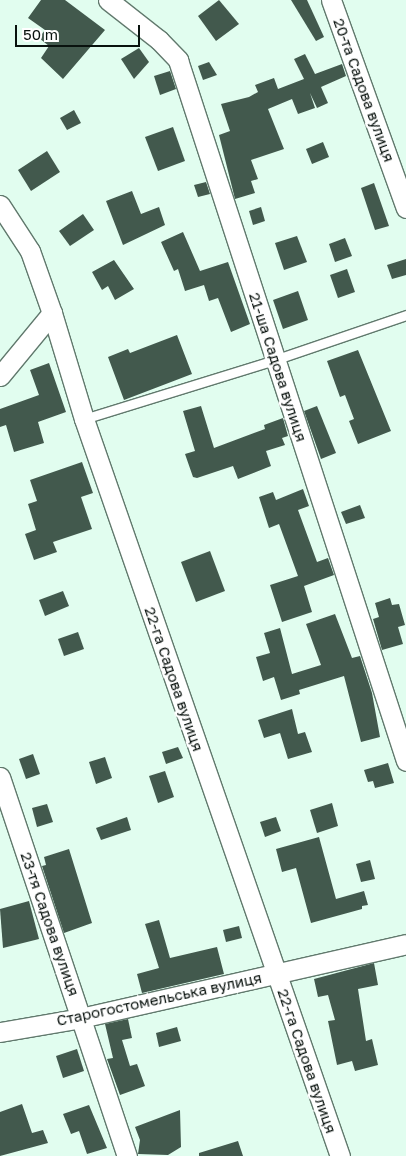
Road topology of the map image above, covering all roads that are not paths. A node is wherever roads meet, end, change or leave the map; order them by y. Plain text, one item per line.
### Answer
1 (108, 0) edge
2 (331, 0) edge
3 (0, 206) edge
4 (406, 208) edge
5 (52, 313) junction
6 (406, 315) edge
7 (276, 360) junction
8 (0, 376) edge
9 (88, 416) dead end
10 (406, 761) edge
11 (0, 777) edge
12 (406, 944) edge
13 (276, 974) junction
14 (82, 1018) junction
15 (0, 1032) edge
16 (127, 1156) edge
17 (340, 1156) edge

1 - 7 street, 21-ша Садова вулиця
2 - 4 street, 20-та Садова вулиця
3 - 5 street, 22-га Садова вулиця
5 - 8 street
5 - 13 street, 22-га Садова вулиця
6 - 7 lane
7 - 9 lane
7 - 10 street, 21-ша Садова вулиця
11 - 14 street, 23-тя Садова вулиця
12 - 13 street, Старогостомельська вулиця
13 - 14 street, Старогостомельська вулиця
13 - 17 street, 22-га Садова вулиця
14 - 15 street, Старогостомельська вулиця
14 - 16 street, 23-тя Садова вулиця

